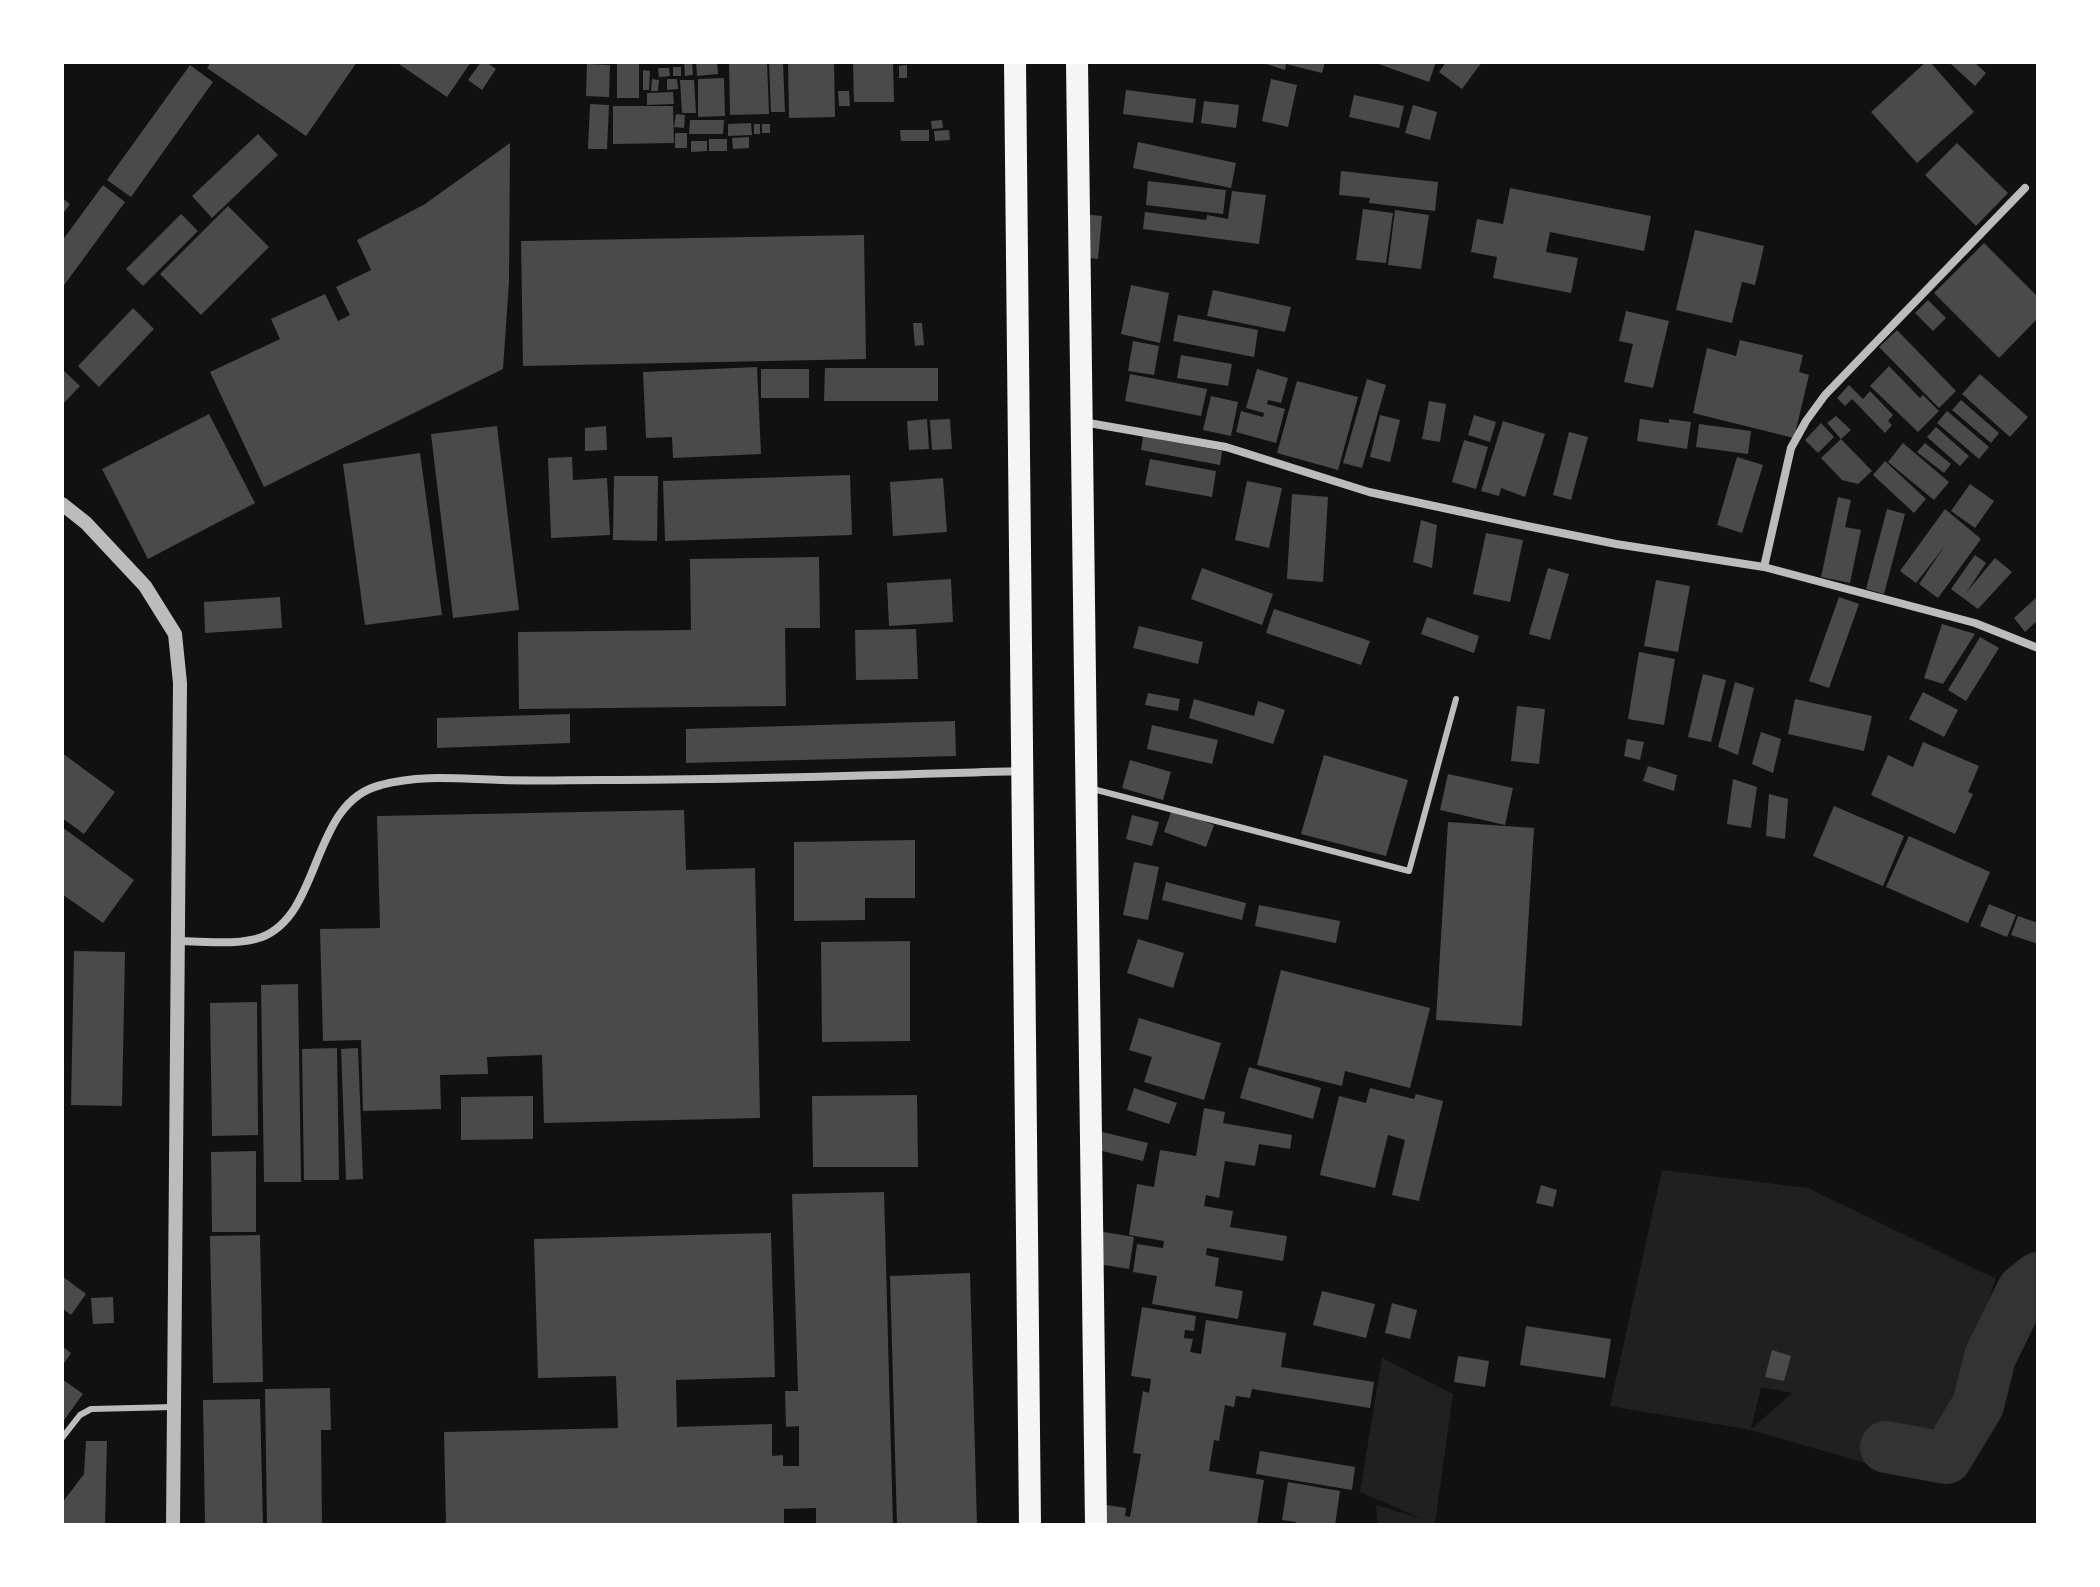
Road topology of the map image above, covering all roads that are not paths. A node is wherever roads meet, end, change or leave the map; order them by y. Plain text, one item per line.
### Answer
1 (1015, 62) edge
2 (1077, 62) edge
3 (2025, 188) dead end
4 (1081, 422) junction
5 (62, 504) edge
6 (1764, 567) junction
7 (2038, 648) edge
8 (1456, 699) dead end
9 (1023, 771) junction
10 (1086, 787) junction
11 (178, 941) junction
12 (174, 1407) junction
13 (62, 1438) edge
14 (173, 1525) edge
15 (1030, 1525) edge
16 (1096, 1525) edge

1 - 9 highway
2 - 4 highway
3 - 6 street
4 - 6 street
4 - 10 highway
5 - 11 street
6 - 7 street
8 - 10 lane
9 - 11 street
9 - 15 highway
10 - 16 highway
11 - 12 street
12 - 13 lane
12 - 14 street

